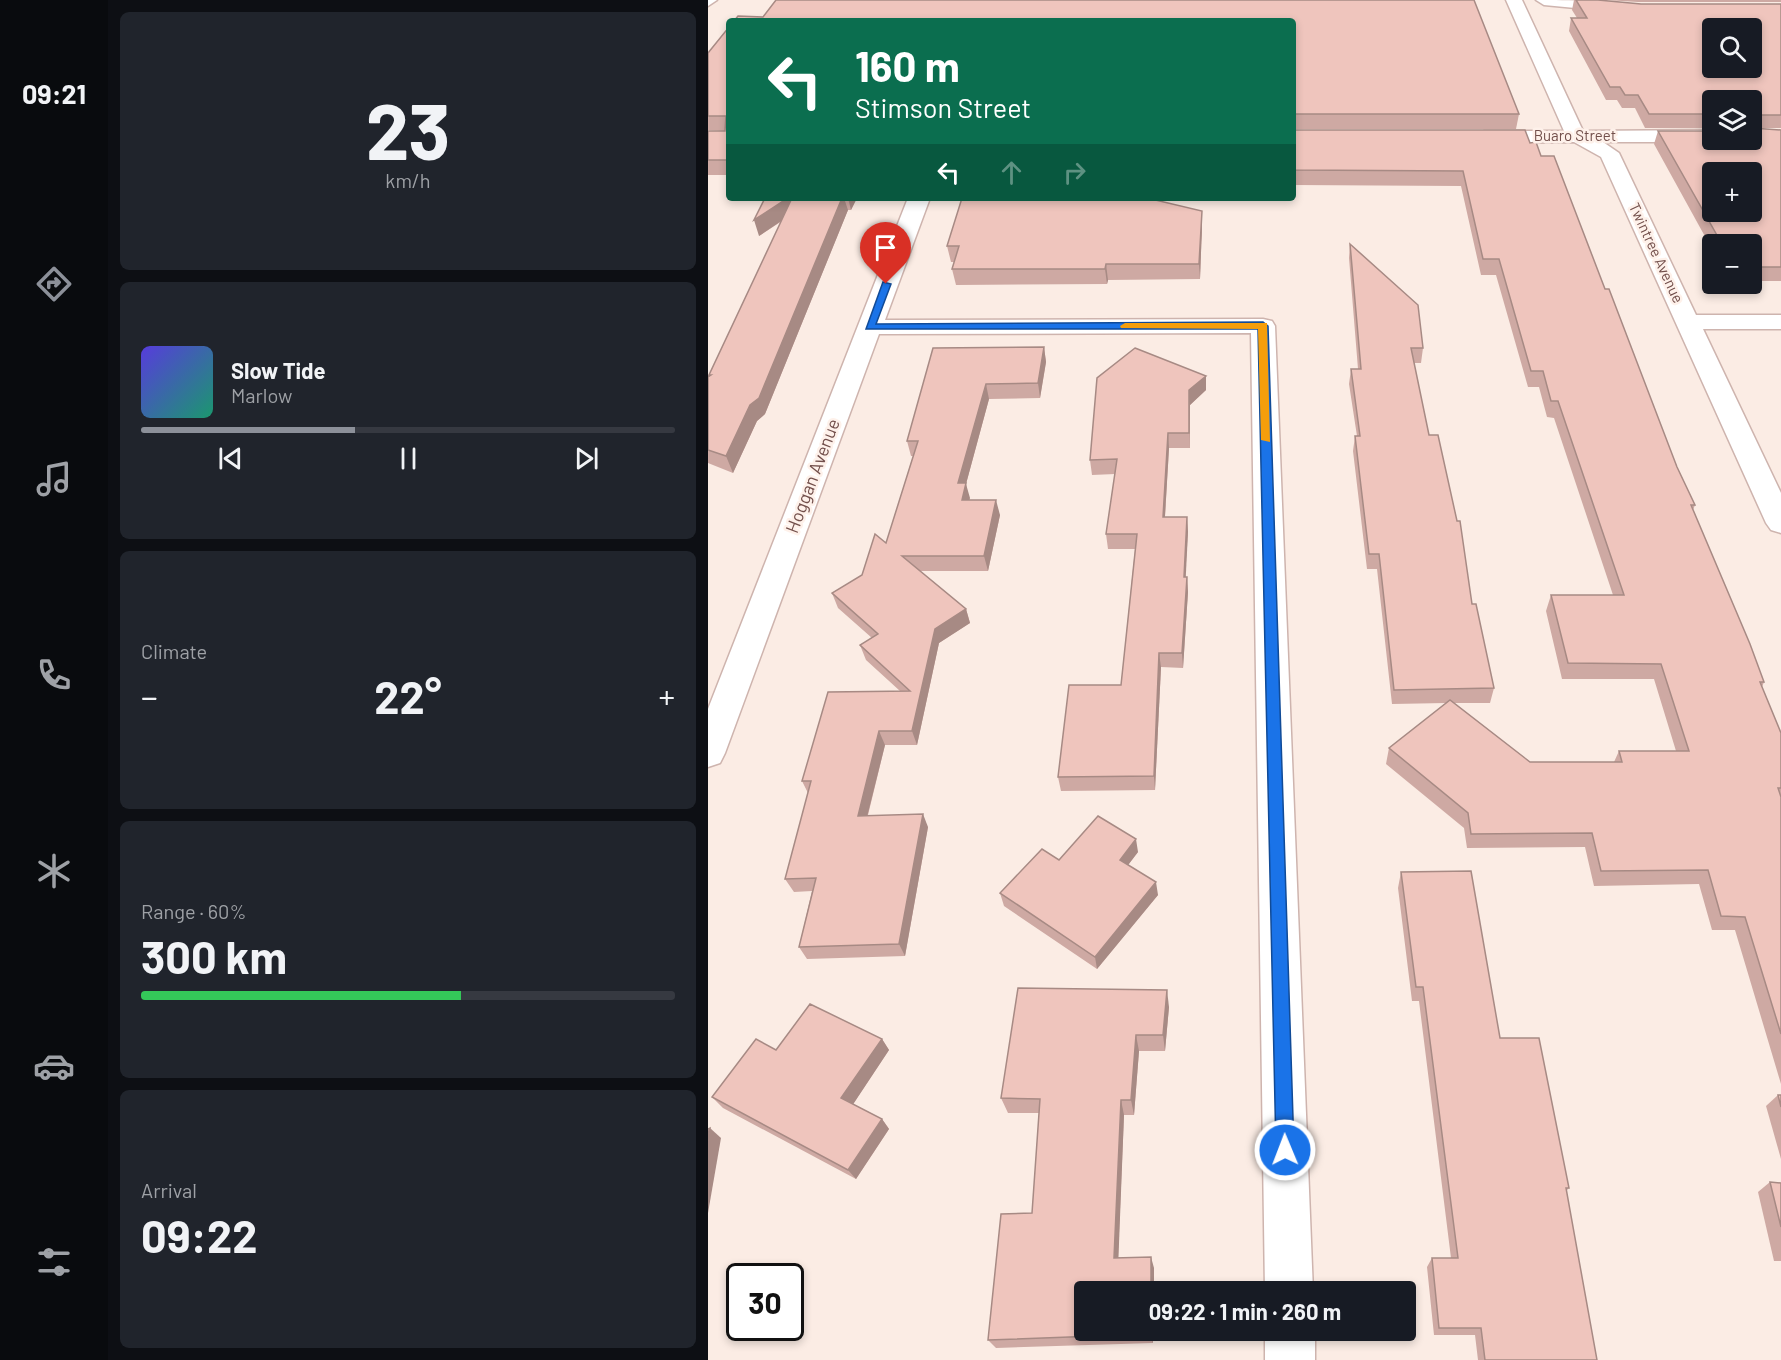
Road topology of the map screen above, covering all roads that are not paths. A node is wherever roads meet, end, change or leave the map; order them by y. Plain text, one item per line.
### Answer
1 (1514, 0) edge
2 (1544, 0) edge
3 (1638, 9) edge
4 (1576, 136) junction
5 (1702, 136) edge
6 (1470, 137) edge
7 (918, 201) edge
8 (1687, 322) junction
9 (1781, 322) edge
10 (870, 327) junction
11 (1781, 523) edge
12 (708, 753) edge
13 (1289, 1281) edge
14 (1290, 1341) edge
15 (1290, 1360) edge

1 - 4 street
2 - 3 street
4 - 5 street, Buaro Street
4 - 6 street, Buaro Street
4 - 8 street, Twintree Avenue
7 - 10 street, Hoggan Avenue
8 - 9 street
8 - 11 street, Twintree Avenue
10 - 12 street, Hoggan Avenue
10 - 13 street
14 - 15 street

